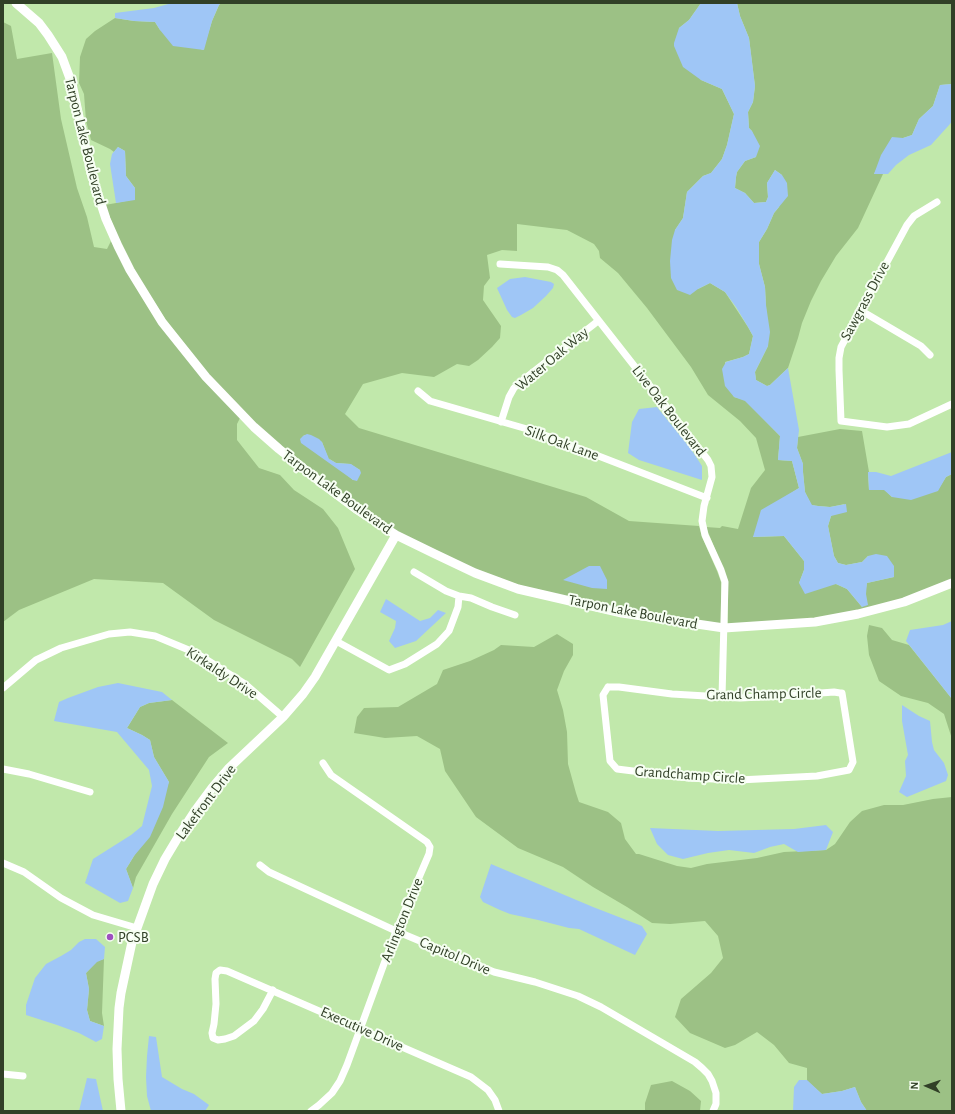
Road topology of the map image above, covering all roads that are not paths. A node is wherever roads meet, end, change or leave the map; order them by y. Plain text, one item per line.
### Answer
1 (20, 4) edge
2 (937, 202) dead end
3 (500, 264) dead end
4 (860, 310) junction
5 (598, 321) junction
6 (930, 355) dead end
7 (418, 391) dead end
8 (952, 404) edge
9 (501, 422) junction
10 (707, 498) junction
11 (396, 535) junction
12 (414, 572) dead end
13 (952, 582) edge
14 (458, 596) junction
15 (515, 615) dead end
16 (724, 628) junction
17 (336, 640) junction
18 (608, 687) joint
19 (3, 688) edge
20 (722, 697) junction
21 (283, 717) junction
22 (323, 763) dead end
23 (3, 769) edge
24 (849, 770) joint
25 (90, 792) dead end
26 (3, 863) edge
27 (260, 865) dead end
28 (137, 928) junction
29 (396, 931) junction
30 (273, 990) junction
31 (360, 1028) junction
32 (3, 1074) edge
33 (23, 1076) dead end
34 (121, 1111) edge
35 (311, 1111) edge
36 (500, 1111) edge
37 (713, 1111) edge

1 - 11 street, Tarpon Lake Boulevard
2 - 4 street, Sawgrass Drive
3 - 5 street, Live Oak Boulevard
4 - 6 street
4 - 8 street, Sawgrass Drive
5 - 9 street, Water Oak Way
5 - 10 street, Live Oak Boulevard
7 - 9 street, Silk Oak Lane
9 - 10 street, Silk Oak Lane
10 - 16 street, Live Oak Boulevard
11 - 16 street, Tarpon Lake Boulevard
11 - 17 street, Lakefront Drive
12 - 14 street
13 - 16 street, Tarpon Lake Boulevard
14 - 15 street
14 - 17 street
16 - 20 street, Live Oak Boulevard
17 - 21 street, Lakefront Drive
18 - 20 street, Grand Champ Circle
18 - 24 street, Grandchamp Circle
19 - 21 street, Kirkaldy Drive
20 - 24 street, Grand Champ Circle
21 - 28 street, Lakefront Drive
22 - 29 street, Arlington Drive
23 - 25 street
26 - 28 street
27 - 29 street, Capitol Drive
28 - 34 street, Lakefront Drive
29 - 31 street, Arlington Drive
29 - 37 street, Capitol Drive
30 - 30 street, Executive Drive
30 - 31 street, Executive Drive
31 - 35 street, Arlington Drive
31 - 36 street, Executive Drive
32 - 33 street

